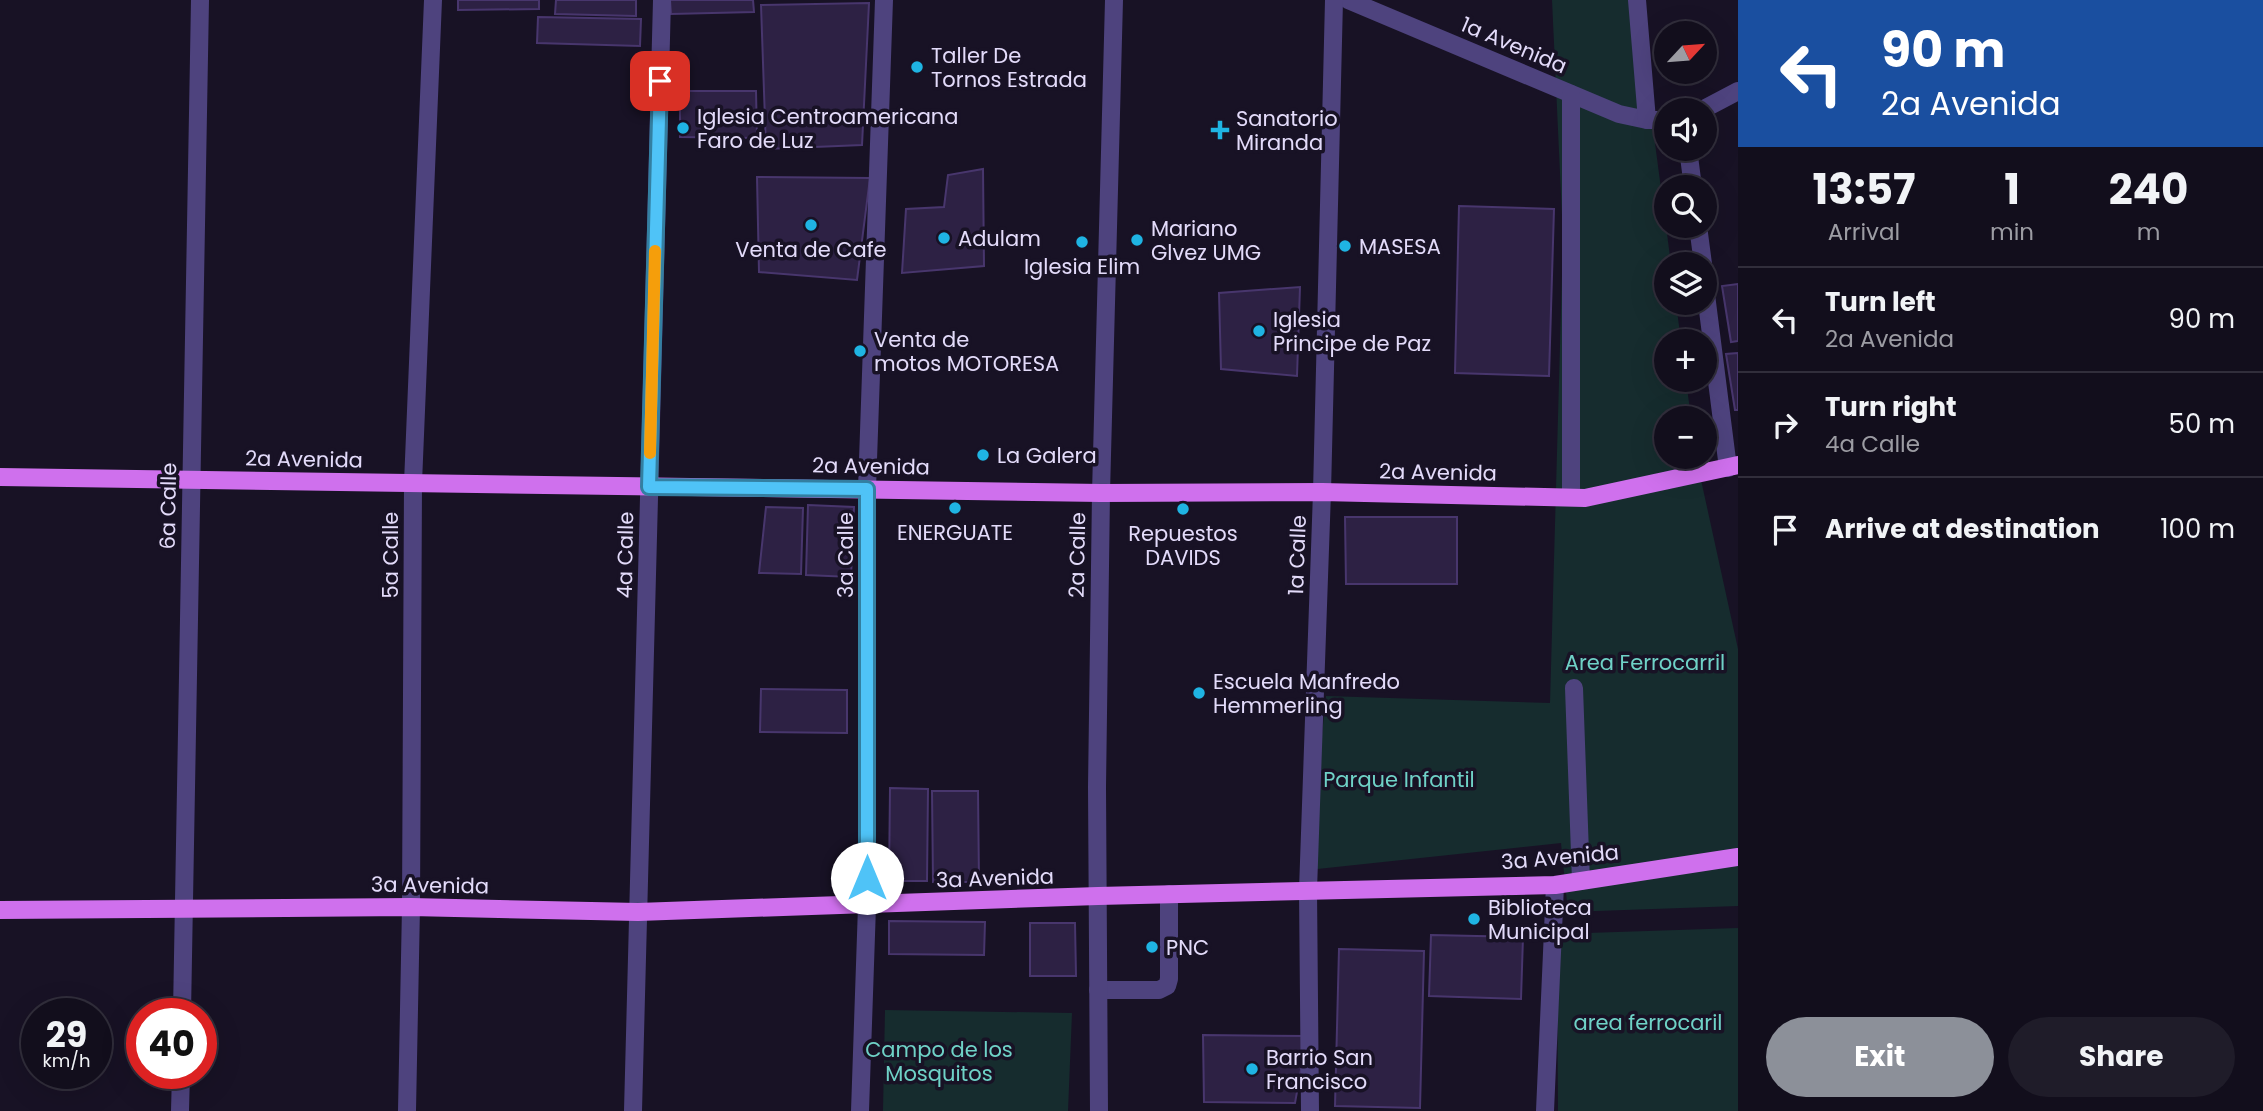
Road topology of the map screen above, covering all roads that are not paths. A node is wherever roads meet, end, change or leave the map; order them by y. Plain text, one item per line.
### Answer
1 (200, 0) edge
2 (433, 0) edge
3 (662, 0) edge
4 (884, 0) edge
5 (1114, 0) edge
6 (1334, 0) edge
7 (1348, 0) edge
8 (1637, 0) edge
9 (1738, 91) edge
10 (1571, 94) junction
11 (1717, 102) edge
12 (1647, 120) junction
13 (1654, 120) edge
14 (1710, 315) edge
15 (1733, 466) edge
16 (0, 477) edge
17 (192, 481) junction
18 (413, 483) junction
19 (649, 487) junction
20 (867, 489) junction
21 (1322, 492) junction
22 (1101, 493) junction
23 (1570, 497) junction
24 (1574, 688) dead end
25 (1738, 857) edge
26 (1581, 881) junction
27 (1555, 885) junction
28 (1308, 890) junction
29 (1169, 894) junction
30 (1098, 896) junction
31 (867, 906) junction
32 (411, 907) junction
33 (0, 910) edge
34 (183, 910) junction
35 (638, 912) junction
36 (1098, 990) junction
37 (182, 998) edge
38 (181, 1089) edge
39 (180, 1111) edge
40 (407, 1111) edge
41 (633, 1111) edge
42 (860, 1111) edge
43 (1098, 1111) edge
44 (1310, 1111) edge
45 (1545, 1111) edge

1 - 17 street, 6a Calle
2 - 18 street, 5a Calle
3 - 19 street, 4a Calle
4 - 20 street, 3a Calle
5 - 22 street, 2a Calle
6 - 21 street, 1a Calle
7 - 10 street, 1a Avenida
8 - 12 street
9 - 11 street
10 - 12 street, 1a Avenida
10 - 23 street
12 - 13 street, 1a Avenida
14 - 15 street
15 - 23 main road, 2a Avenida
16 - 17 main road, 2a Avenida
17 - 18 main road, 2a Avenida
17 - 34 street, 6a Calle
18 - 19 main road, 2a Avenida
18 - 32 street, 5a Calle
19 - 20 main road, 2a Avenida
19 - 35 street, 4a Calle
20 - 22 main road, 2a Avenida
20 - 31 street, 3a Calle
21 - 22 main road, 2a Avenida
21 - 23 main road, 2a Avenida
21 - 28 street, 1a Calle
22 - 30 street, 2a Calle
24 - 26 street
25 - 26 main road, 3a Avenida
26 - 27 main road, 3a Avenida
27 - 28 main road, 3a Avenida
27 - 45 street
28 - 29 main road, 3a Avenida
28 - 44 street, 1a Calle
29 - 30 main road, 3a Avenida
29 - 36 street
30 - 31 main road, 3a Avenida
30 - 36 street, 2a Calle
31 - 35 main road, 3a Avenida
31 - 42 street, 3a Calle
32 - 34 main road, 3a Avenida
32 - 35 main road, 3a Avenida
32 - 40 street, 5a Calle
33 - 34 main road, 3a Avenida
34 - 37 street, 6a Calle
35 - 41 street, 4a Calle
36 - 43 street, 2a Calle
38 - 39 street

